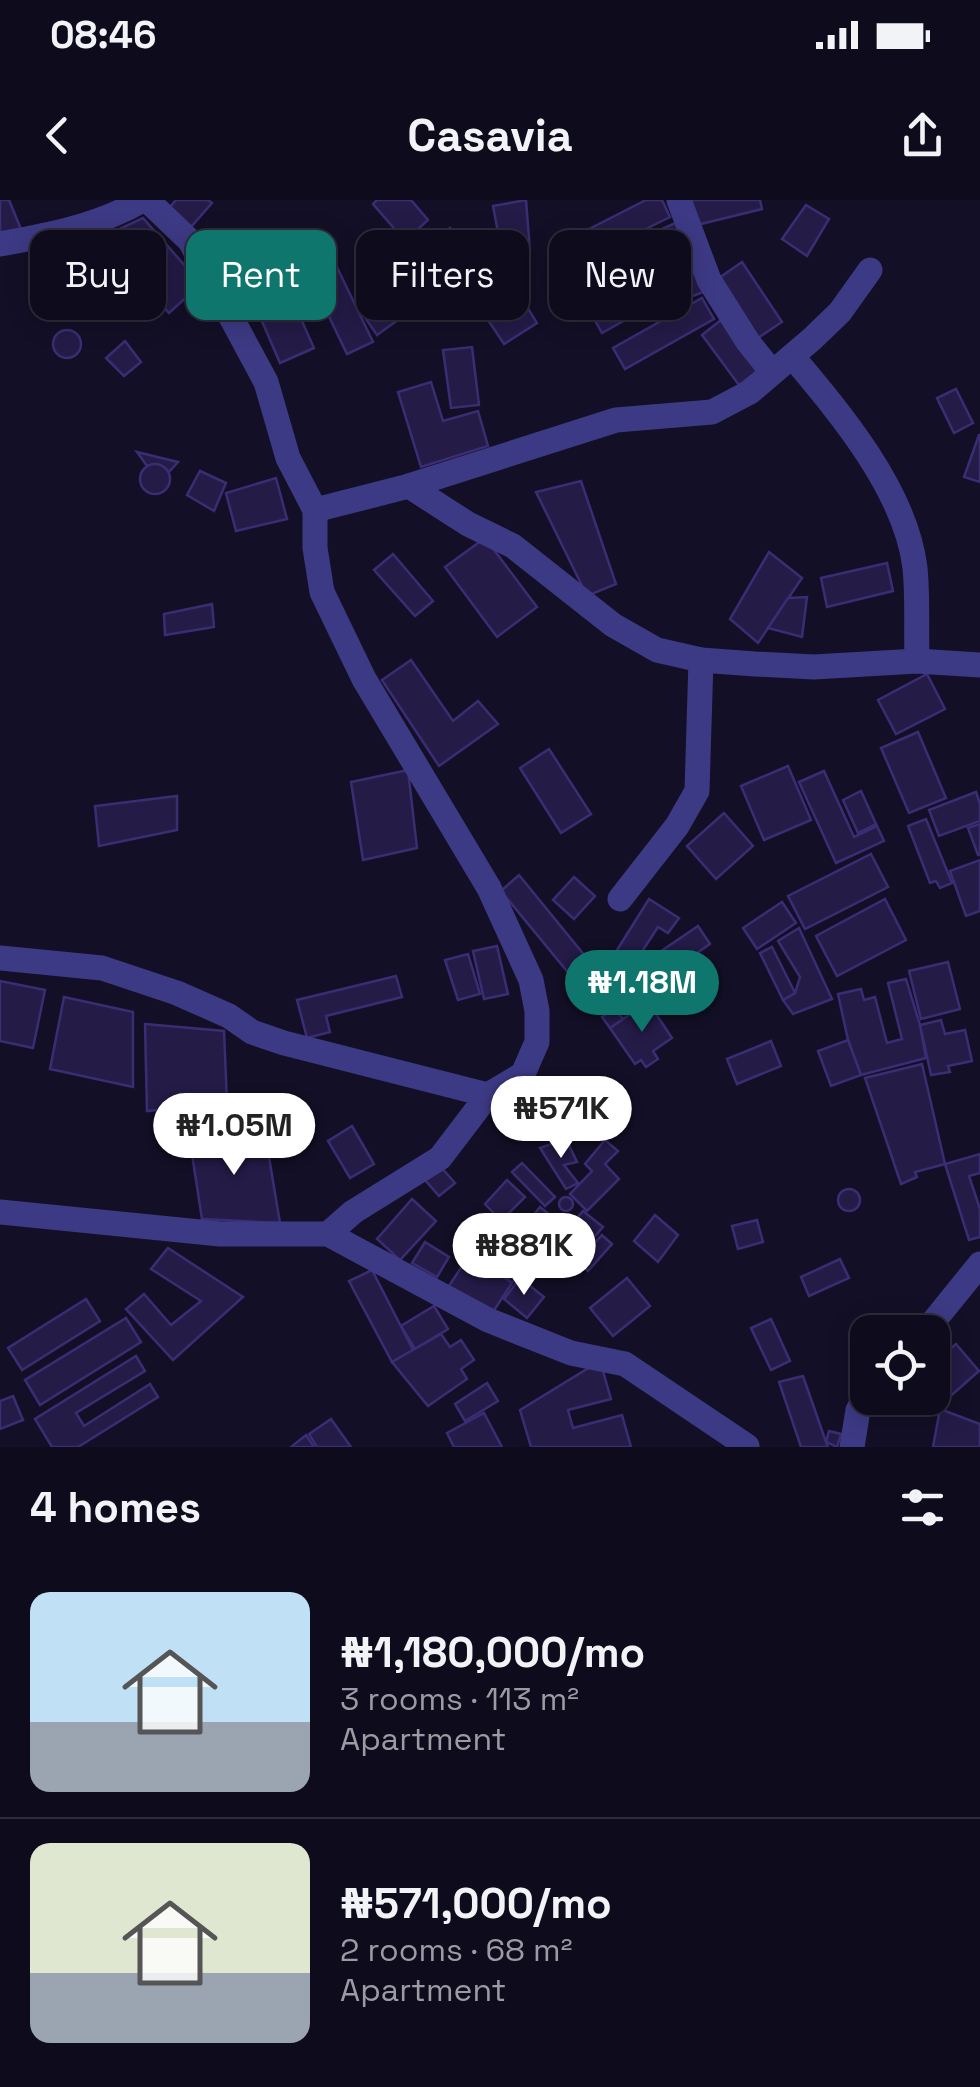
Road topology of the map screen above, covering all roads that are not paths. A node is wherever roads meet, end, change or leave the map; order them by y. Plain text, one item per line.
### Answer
1 (145, 200) edge
2 (679, 200) edge
3 (0, 244) edge
4 (870, 270) dead end
5 (782, 364) junction
6 (409, 486) junction
7 (315, 510) junction
8 (701, 660) junction
9 (916, 661) junction
10 (980, 665) edge
11 (620, 898) dead end
12 (0, 958) edge
13 (488, 1095) junction
14 (0, 1212) edge
15 (328, 1234) junction
16 (980, 1264) edge
17 (939, 1315) edge
18 (857, 1415) edge
19 (747, 1446) edge
20 (852, 1447) edge

1 - 3 street
1 - 7 street
2 - 5 street
4 - 5 street
5 - 6 street
5 - 9 street
6 - 7 street
6 - 8 street
7 - 13 street
8 - 9 street
8 - 11 street
9 - 10 street
12 - 13 street
13 - 15 street
14 - 15 street
15 - 19 street
16 - 17 street
18 - 20 street

